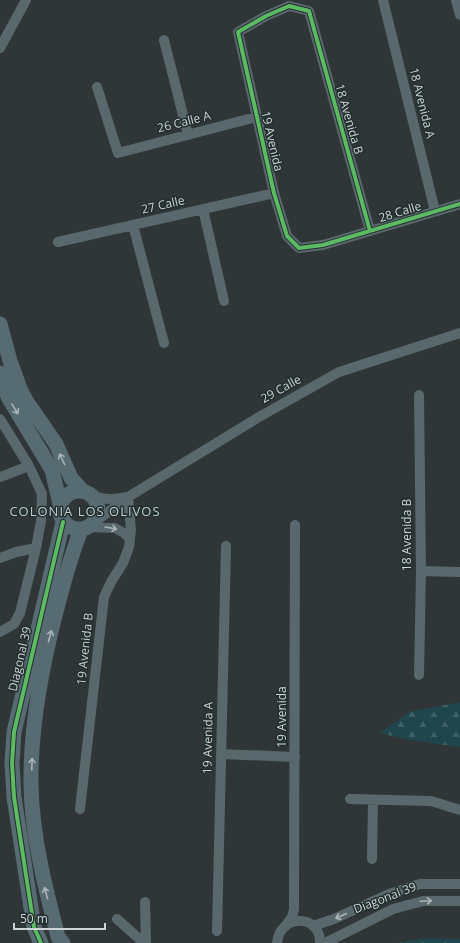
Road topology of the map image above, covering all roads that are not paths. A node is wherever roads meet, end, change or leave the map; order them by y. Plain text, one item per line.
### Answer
1 (26, 0) edge
2 (383, 0) edge
3 (456, 0) edge
4 (460, 15) edge
5 (238, 32) joint
6 (164, 40) dead end
7 (0, 48) edge
8 (97, 86) dead end
9 (256, 117) junction
10 (188, 135) junction
11 (274, 193) junction
12 (460, 204) edge
13 (203, 209) junction
14 (435, 211) junction
15 (133, 225) junction
16 (370, 231) junction
17 (58, 242) dead end
18 (299, 248) joint
19 (224, 301) dead end
20 (0, 324) edge
21 (460, 333) edge
22 (164, 344) dead end
23 (0, 373) edge
24 (419, 396) dead end
25 (0, 419) edge
26 (29, 466) junction
27 (0, 478) edge
28 (88, 493) junction
29 (128, 497) junction
30 (60, 504) junction
31 (63, 522) junction
32 (295, 525) dead end
33 (88, 526) junction
34 (130, 539) junction
35 (226, 546) dead end
36 (36, 548) junction
37 (0, 558) edge
38 (421, 571) junction
39 (460, 572) edge
40 (2, 631) edge
41 (419, 675) dead end
42 (221, 754) junction
43 (295, 758) junction
44 (350, 799) dead end
45 (373, 800) junction
46 (80, 809) dead end
47 (460, 810) edge
48 (372, 860) dead end
49 (460, 884) edge
50 (460, 901) edge
51 (145, 902) dead end
52 (294, 909) junction
53 (117, 919) dead end
54 (302, 921) junction
55 (287, 924) junction
56 (313, 926) junction
57 (217, 931) dead end
58 (274, 942) edge
59 (41, 943) edge
60 (63, 943) edge
61 (145, 943) edge
62 (320, 943) edge
63 (325, 943) edge

1 - 7 street
2 - 14 street, 18 Avenida A
3 - 4 street
5 - 9 street, 19 Avenida
5 - 16 street, 18 Avenida B
6 - 10 street
8 - 10 street, 26 Calle A
9 - 10 street, 26 Calle A
9 - 11 street, 19 Avenida
11 - 13 street, 27 Calle
11 - 18 street, 19 Avenida
12 - 14 street, 28 Calle
13 - 15 street, 27 Calle
13 - 19 street
14 - 16 street, 28 Calle
15 - 17 street, 27 Calle
15 - 22 street
16 - 18 street, 28 Calle
28 -> 20 street
21 - 29 street, 29 Calle
23 -> 30 street
24 - 38 street, 18 Avenida B
25 - 26 street, Diagonal 39
26 - 27 street
26 - 36 street, Diagonal 39
28 - 29 street, 29 Calle
28 - 30 street
28 - 33 street
29 - 33 street, 29 Calle
29 - 34 street, 19 Avenida B
30 - 31 street
31 - 33 street
31 - 59 street, Diagonal 39
32 - 43 street, 19 Avenida
33 -> 34 street
60 -> 33 street, Diagonal 39
34 - 46 street, 19 Avenida B
35 - 42 street, 19 Avenida A
36 - 37 street
36 - 40 street, Diagonal 39
38 - 39 street
38 - 41 street, 18 Avenida B
42 - 43 street
42 - 57 street, 19 Avenida A
43 - 52 street, 19 Avenida
44 - 45 street
45 - 47 street
45 - 48 street
49 -> 56 street, Diagonal 39
63 -> 50 street, Diagonal 39
51 - 61 street
52 - 54 street
52 - 55 street, 19 Avenida
53 - 61 street
54 - 55 street
54 - 56 street
55 - 58 street, 19 Avenida
56 - 62 street

